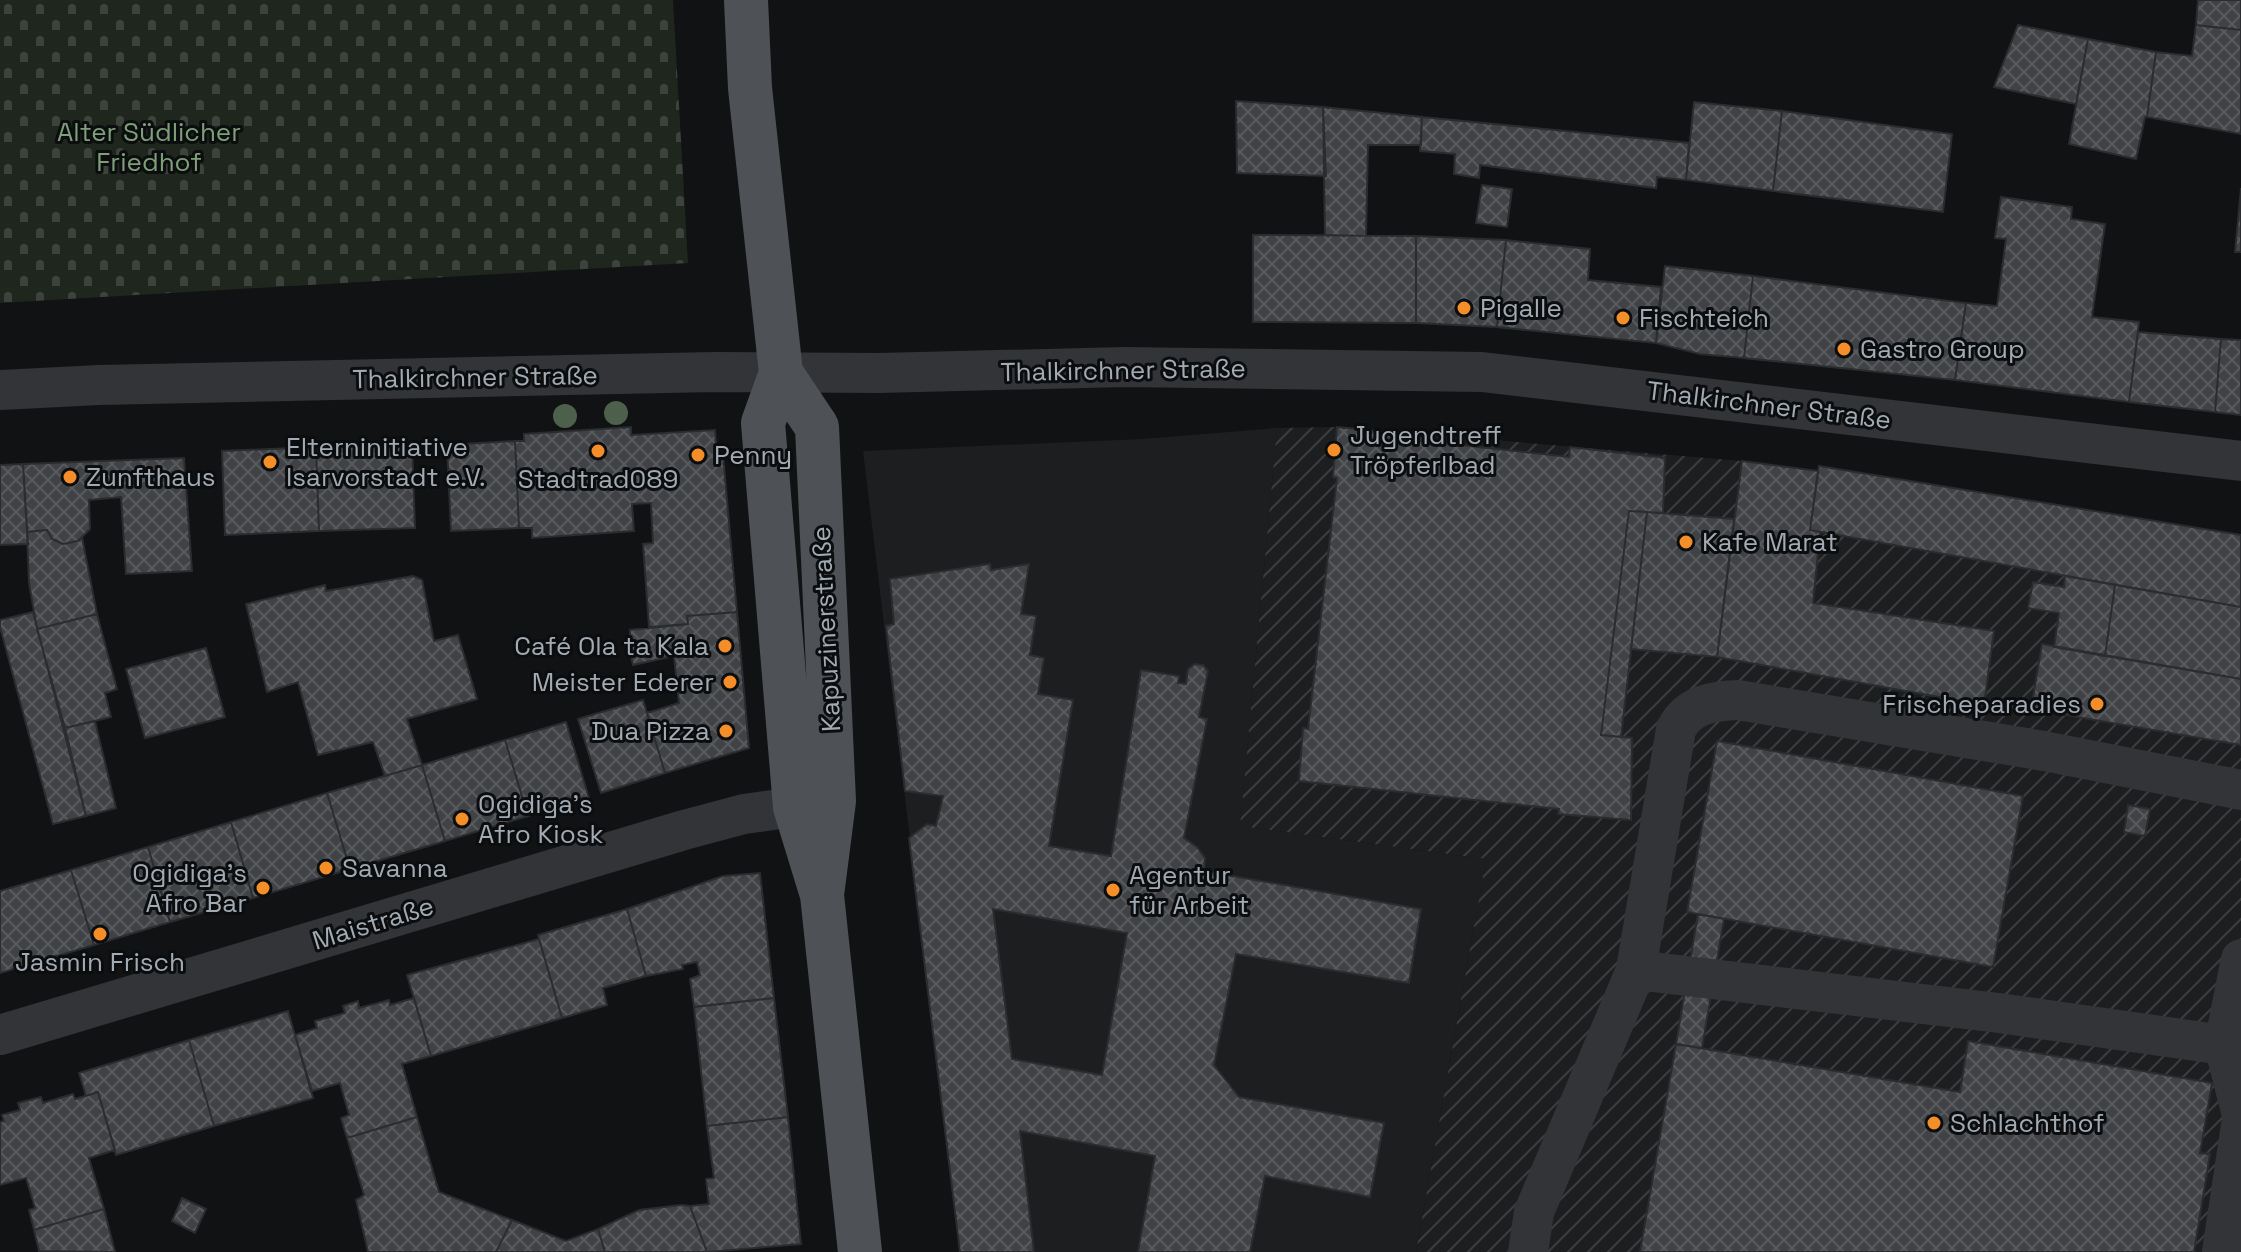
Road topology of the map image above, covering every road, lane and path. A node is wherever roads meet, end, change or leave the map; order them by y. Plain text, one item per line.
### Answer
1 (746, 0) edge
2 (781, 373) junction
3 (0, 390) edge
4 (2241, 461) edge
5 (2241, 790) edge
6 (795, 807) junction
7 (822, 895) junction
8 (2241, 959) edge
9 (1636, 970) junction
10 (0, 1035) edge
11 (2224, 1045) junction
12 (2241, 1111) edge
13 (2241, 1125) edge
14 (860, 1252) edge
15 (1528, 1252) edge
16 (2222, 1252) edge

1 - 2 main road, Kapuzinerstraße
2 - 3 street, Thalkirchner Straße
2 - 4 street, Thalkirchner Straße
2 - 6 main road, Kapuzinerstraße
2 - 7 main road, Kapuzinerstraße
5 - 9 street
6 - 7 main road, Kapuzinerstraße
6 - 10 street, Maistraße
7 - 14 main road, Kapuzinerstraße
8 - 11 street
9 - 11 street
9 - 15 street
11 - 12 street
13 - 16 street

